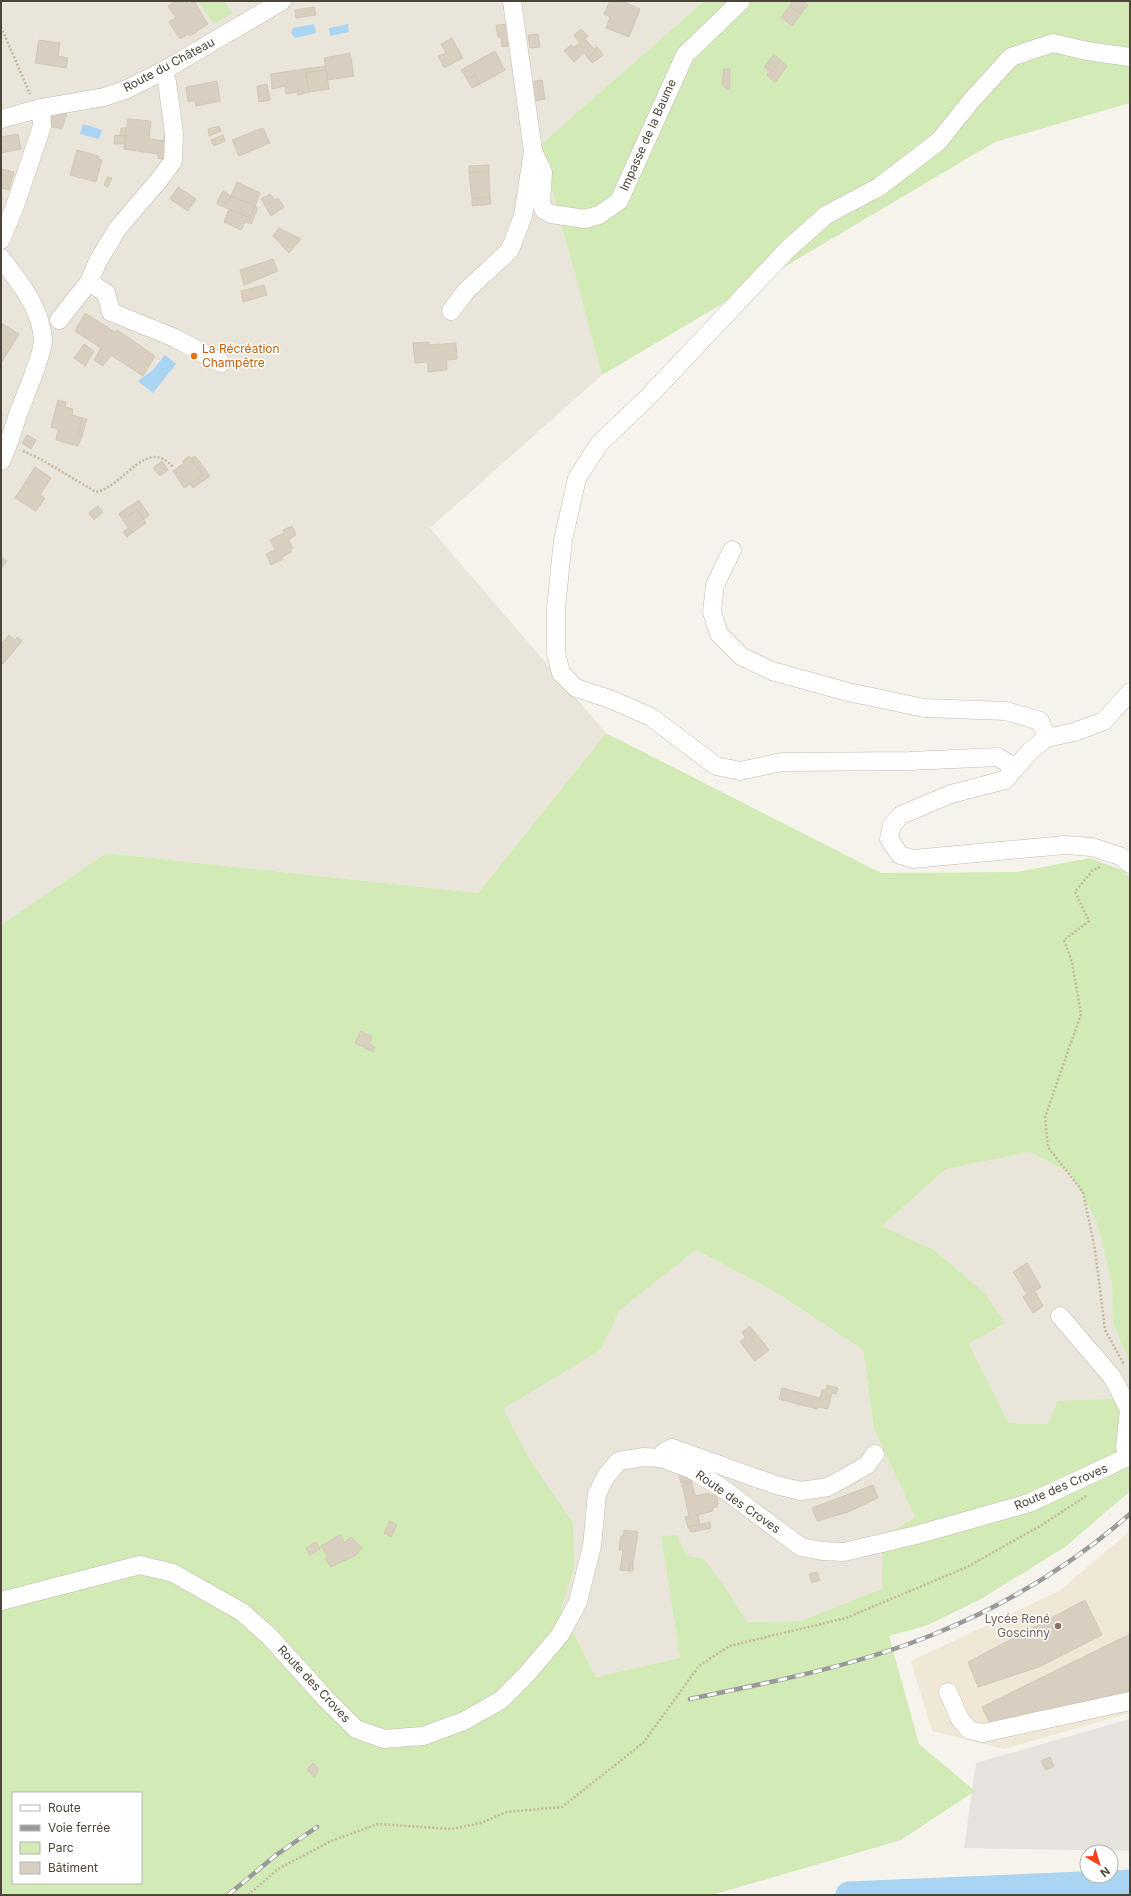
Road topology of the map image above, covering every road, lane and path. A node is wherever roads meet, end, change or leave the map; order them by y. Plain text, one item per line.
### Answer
1 (282, 1) edge
2 (512, 1) edge
3 (741, 1) edge
4 (1, 27) edge
5 (1130, 57) edge
6 (163, 71) junction
7 (37, 109) junction
8 (1, 119) edge
9 (534, 151) junction
10 (1, 240) edge
11 (1, 258) edge
12 (89, 282) junction
13 (451, 311) dead end
14 (59, 320) dead end
15 (221, 363) dead end
16 (5, 453) edge
17 (173, 467) dead end
18 (732, 550) dead end
19 (1130, 692) edge
20 (1047, 738) junction
21 (1015, 768) junction
22 (1126, 861) edge
23 (1060, 1316) dead end
24 (1126, 1368) dead end
25 (875, 1454) dead end
26 (661, 1458) junction
27 (1125, 1458) edge
28 (1091, 1492) dead end
29 (1, 1601) edge
30 (948, 1692) dead end
31 (1130, 1701) edge
32 (248, 1895) edge

1 - 6 street, Route du Château
2 - 9 street
3 - 9 street, Impasse de la Baume
4 - 7 path
5 - 21 street
6 - 7 street, Route du Château
6 - 12 street
7 - 8 street, Route du Château
7 - 10 street
9 - 13 street
11 - 16 street
12 - 14 street
12 - 15 street
16 - 17 path
18 - 20 street
19 - 20 street
20 - 21 street
21 - 22 street
22 - 24 path
23 - 27 street
25 - 26 street
26 - 27 street, Route des Croves
26 - 29 street, Route des Croves
28 - 32 path
30 - 31 street

